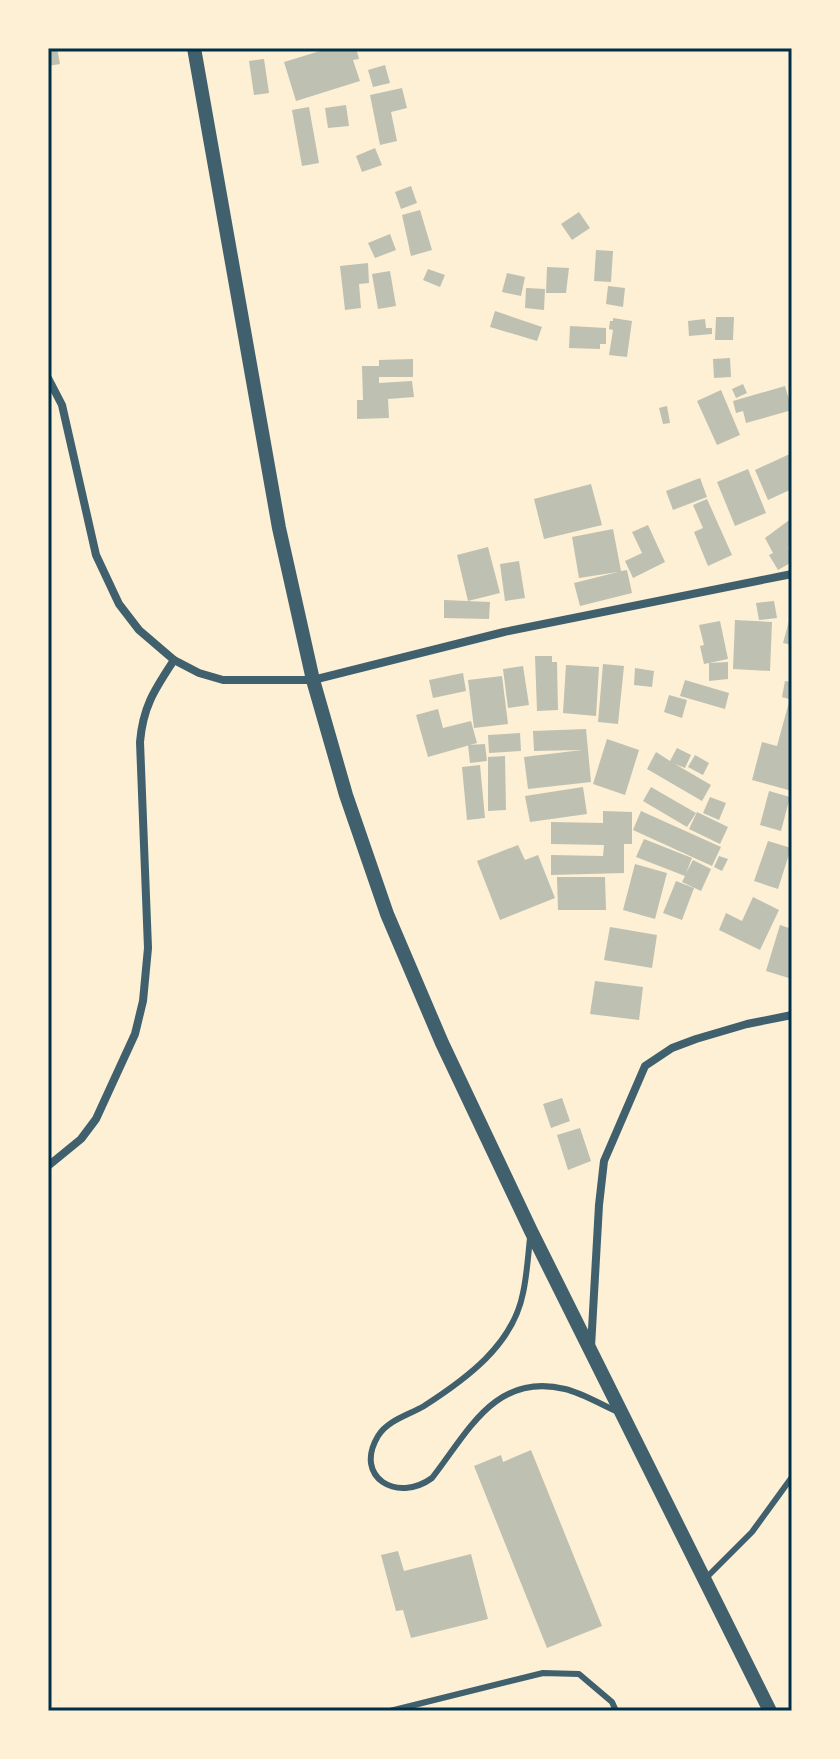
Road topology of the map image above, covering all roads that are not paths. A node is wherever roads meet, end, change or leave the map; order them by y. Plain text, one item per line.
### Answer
1 (194, 48) edge
2 (48, 378) edge
3 (792, 574) edge
4 (174, 660) junction
5 (313, 680) junction
6 (792, 1015) edge
7 (48, 1166) edge
8 (531, 1231) junction
9 (591, 1353) junction
10 (620, 1412) junction
11 (792, 1477) edge
12 (704, 1580) junction
13 (390, 1711) edge
14 (616, 1711) edge
15 (770, 1711) edge

1 - 5 street
2 - 4 street
3 - 5 street
4 - 5 street
4 - 7 street
5 - 8 street
6 - 9 street
8 - 9 street
8 - 10 lane
9 - 10 street
10 - 12 street
11 - 12 lane
12 - 15 street
13 - 14 lane

